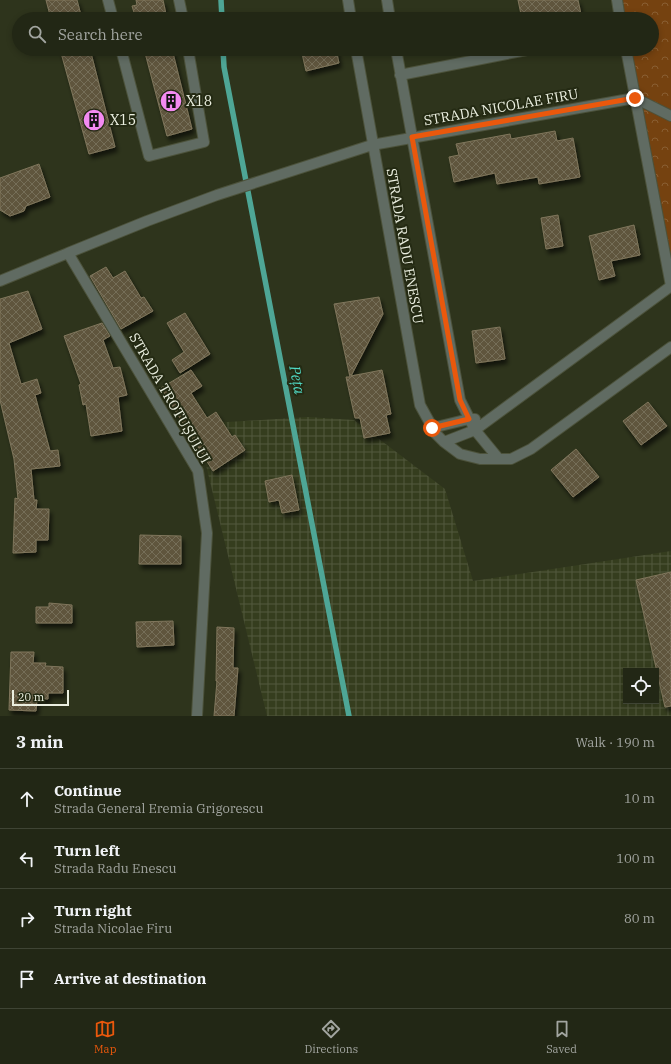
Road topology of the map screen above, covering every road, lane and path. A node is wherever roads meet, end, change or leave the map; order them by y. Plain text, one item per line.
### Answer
1 (108, 0) edge
2 (179, 0) edge
3 (348, 0) edge
4 (387, 0) edge
5 (617, 0) edge
6 (111, 12) edge
7 (181, 12) edge
8 (350, 12) edge
9 (389, 12) edge
10 (619, 12) edge
11 (123, 56) edge
12 (189, 56) edge
13 (357, 56) edge
14 (397, 56) edge
15 (496, 56) edge
16 (627, 56) edge
17 (400, 75) junction
18 (635, 98) junction
19 (671, 116) edge
20 (412, 137) junction
21 (372, 145) junction
22 (68, 253) junction
23 (0, 281) edge
24 (671, 286) edge
25 (671, 347) edge
26 (469, 419) junction
27 (487, 421) junction
28 (432, 428) junction
29 (475, 430) junction
30 (444, 442) junction
31 (498, 458) junction
32 (197, 716) edge

1 - 6 street
2 - 7 street
3 - 8 street
4 - 9 street
5 - 10 street
11 - 12 street
13 - 21 street, STRADA RADU ENESCU
14 - 17 street, STRADA RADU ENESCU
15 - 17 street
16 - 18 street
17 - 20 street, STRADA RADU ENESCU
18 - 19 street
18 - 20 street, STRADA NICOLAE FIRU
18 - 24 street
20 - 21 street, STRADA NICOLAE FIRU
20 - 26 street, STRADA RADU ENESCU
21 - 22 street, STRADA NICOLAE FIRU
21 - 28 street, STRADA RADU ENESCU
22 - 23 street
22 - 32 street, STRADA TROTUȘULUI
24 - 27 street
25 - 31 street, STRADA RADU ENESCU
26 - 27 street
26 - 28 street
26 - 29 street, STRADA RADU ENESCU
27 - 29 street
28 - 30 street, STRADA RADU ENESCU
29 - 30 street
29 - 31 street, STRADA RADU ENESCU
30 - 31 street, STRADA RADU ENESCU

